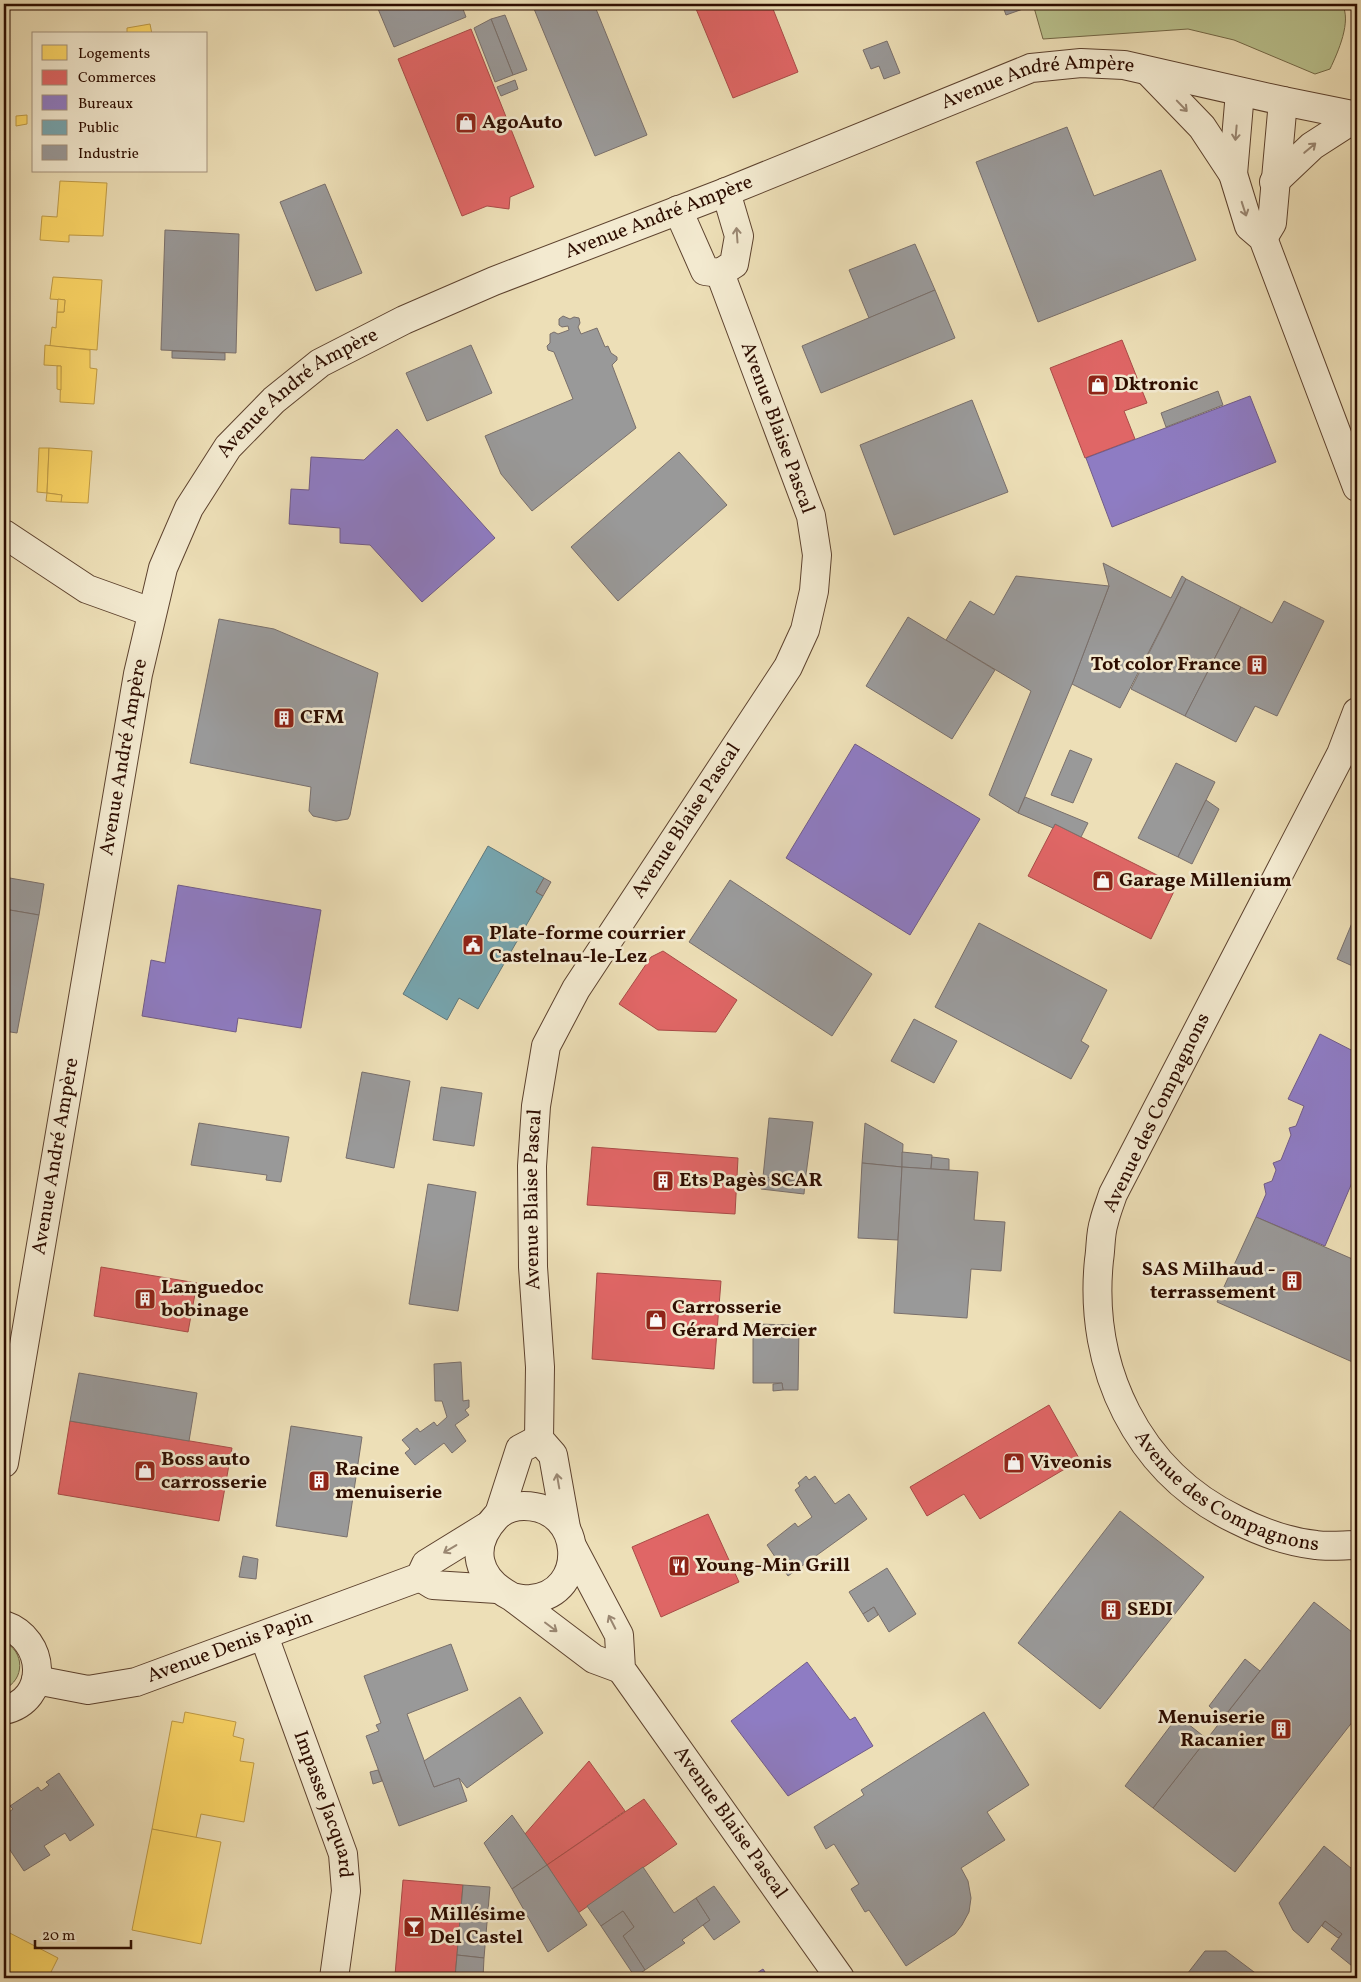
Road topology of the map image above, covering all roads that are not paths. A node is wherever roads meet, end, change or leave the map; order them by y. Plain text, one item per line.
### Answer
1 (1148, 71) junction
2 (1240, 92) junction
3 (1282, 101) junction
4 (1357, 116) edge
5 (1233, 174) junction
6 (1274, 182) junction
7 (726, 192) junction
8 (678, 210) junction
9 (1264, 238) junction
10 (720, 273) junction
11 (1357, 486) edge
12 (4, 534) edge
13 (151, 612) junction
14 (1357, 712) edge
15 (539, 1439) junction
16 (4, 1463) edge
17 (493, 1521) junction
18 (570, 1538) junction
19 (1357, 1545) edge
20 (420, 1577) junction
21 (504, 1593) junction
22 (4, 1626) edge
23 (264, 1636) junction
24 (621, 1669) junction
25 (36, 1680) junction
26 (4, 1710) edge
27 (334, 1978) edge
28 (840, 1978) edge

1 - 2 street, Avenue André Ampère
1 -> 5 street
1 - 7 street, Avenue André Ampère
2 - 3 street, Avenue André Ampère
2 -> 5 street
3 - 4 street, Avenue André Ampère
3 - 6 street
6 -> 4 street
5 -> 9 street
6 - 9 street
7 - 8 street, Avenue André Ampère
10 -> 7 street
8 - 10 street
8 - 13 street, Avenue André Ampère
9 - 11 street
10 - 15 street, Avenue Blaise Pascal
12 - 13 street
13 - 16 street, Avenue André Ampère
14 - 19 street, Avenue des Compagnons
15 - 17 street
18 -> 15 street
17 - 18 street
17 -> 20 street
17 - 21 street
18 - 21 street
24 -> 18 street
20 - 21 street
20 - 23 street, Avenue Denis Papin
21 -> 24 street
22 - 25 street
23 - 25 street, Avenue Denis Papin
23 - 27 street, Impasse Jacquard
24 - 28 street, Avenue Blaise Pascal
25 - 26 street

